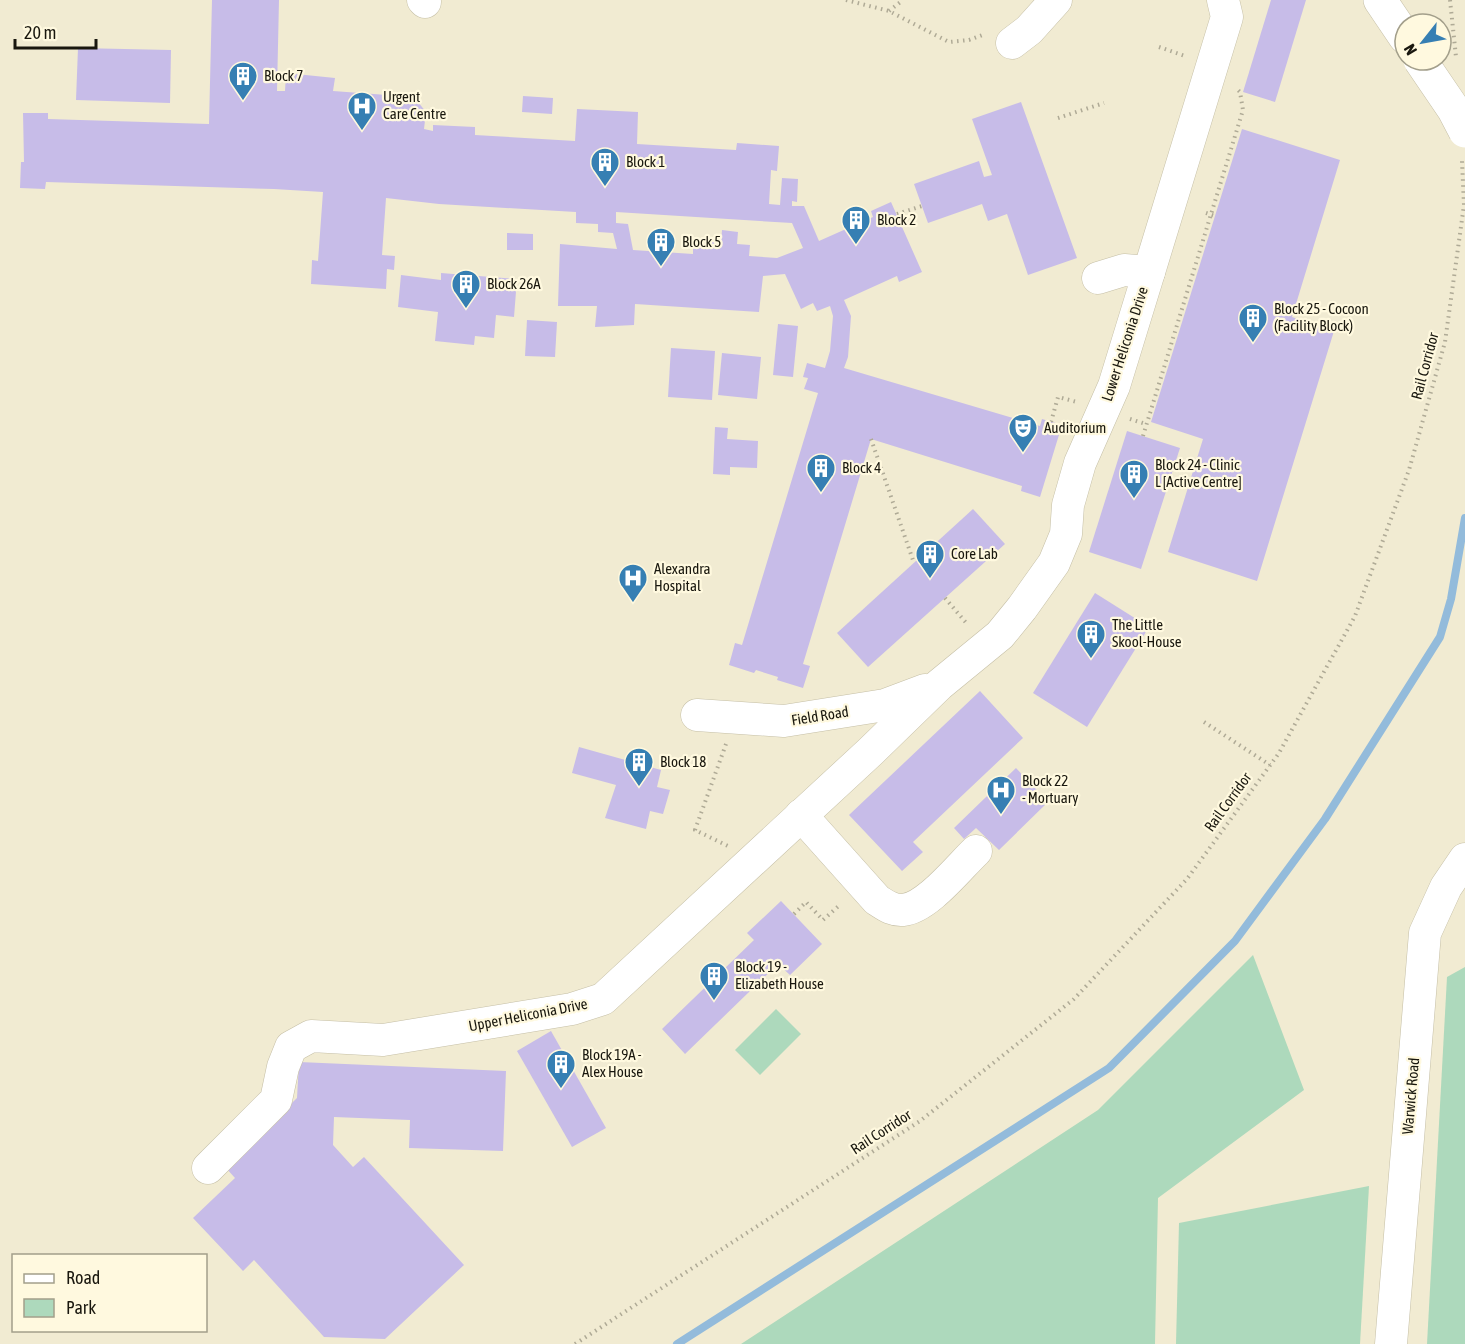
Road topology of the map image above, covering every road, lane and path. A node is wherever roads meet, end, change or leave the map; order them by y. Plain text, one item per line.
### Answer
1 (846, 0) edge
2 (903, 0) edge
3 (1056, 0) edge
4 (1223, 0) edge
5 (1380, 0) edge
6 (1450, 0) edge
7 (889, 11) junction
8 (1393, 19) edge
9 (949, 42) dead end
10 (1012, 43) dead end
11 (1456, 59) dead end
12 (1428, 72) edge
13 (1233, 85) dead end
14 (1104, 103) dead end
15 (1058, 118) dead end
16 (1463, 146) edge
17 (922, 206) dead end
18 (897, 214) dead end
19 (1149, 272) junction
20 (1098, 278) dead end
21 (1143, 436) dead end
22 (871, 439) dead end
23 (914, 563) dead end
24 (939, 684) junction
25 (697, 715) dead end
26 (735, 718) junction
27 (1204, 722) dead end
28 (1270, 765) junction
29 (801, 815) junction
30 (695, 830) dead end
31 (976, 850) dead end
32 (1465, 859) edge
33 (208, 1168) dead end
34 (575, 1344) edge
35 (1391, 1344) edge

1 - 7 path
2 - 7 path
3 - 10 street
4 - 19 street, Lower Heliconia Drive
5 - 8 highway
6 - 11 path
7 - 9 path
12 - 16 highway, bridge
13 - 21 path
14 - 15 path
16 - 28 path, Rail Corridor
17 - 18 path
19 - 20 street, Lower Heliconia Drive
19 - 24 street, Lower Heliconia Drive
22 - 23 path
24 - 26 street, Field Road
24 - 29 street, Upper Heliconia Drive
25 - 26 street, Field Road
26 - 30 path
27 - 28 path
28 - 34 path, Rail Corridor
29 - 31 street
29 - 33 street, Upper Heliconia Drive
32 - 35 street, Warwick Road

